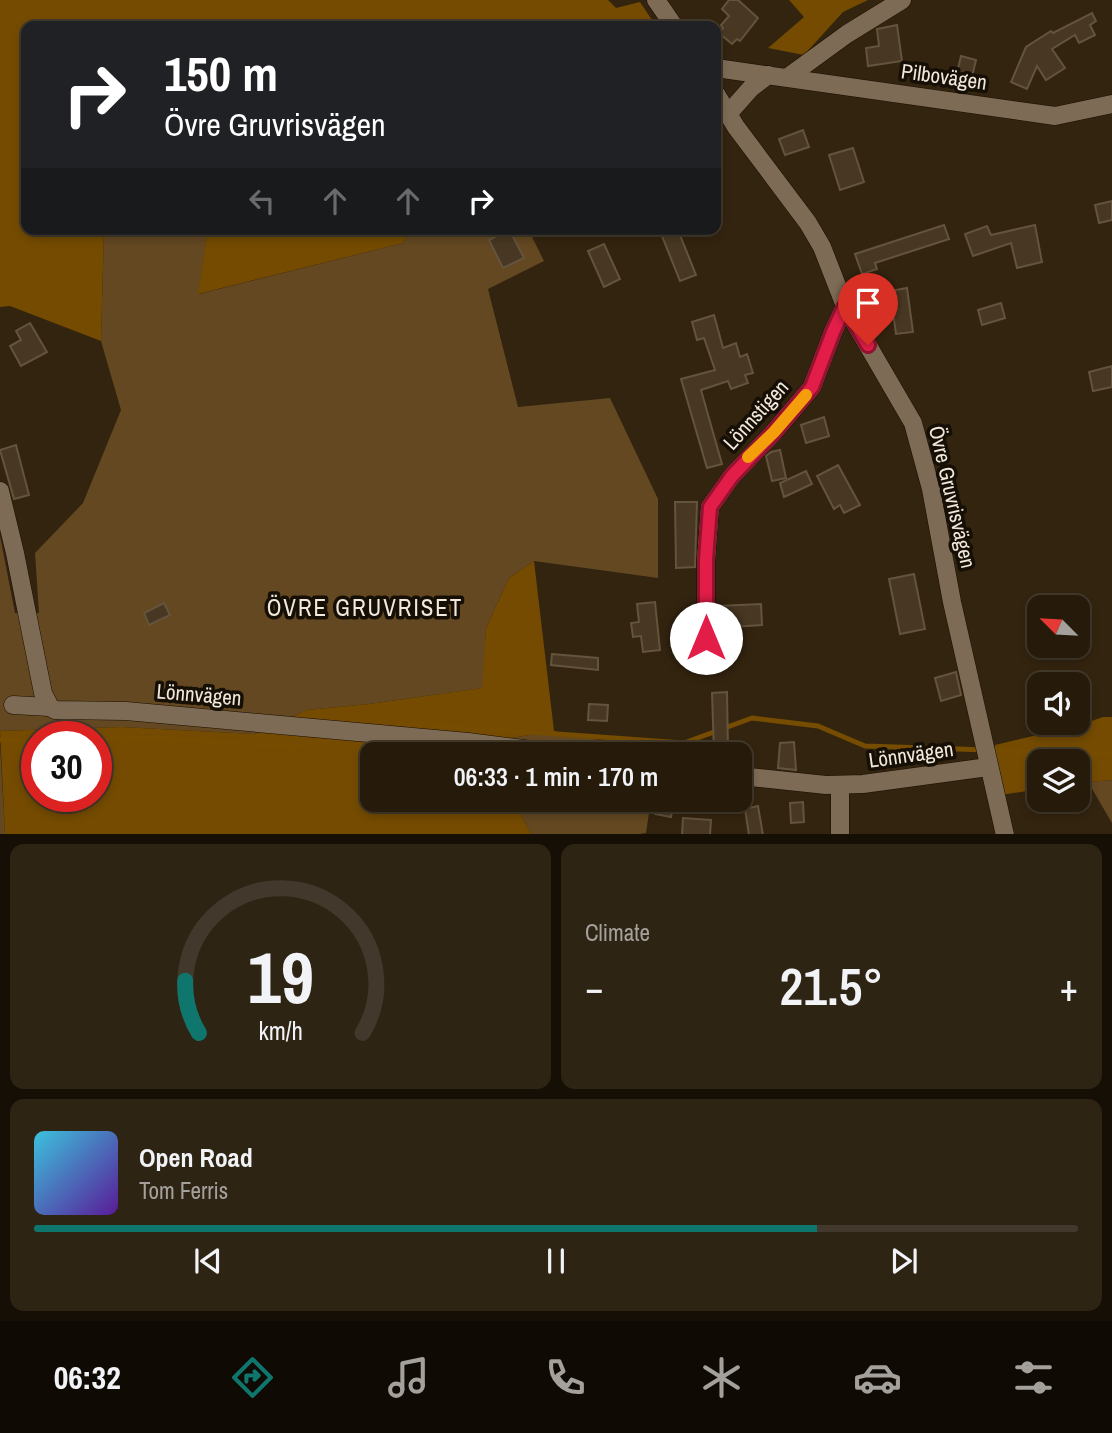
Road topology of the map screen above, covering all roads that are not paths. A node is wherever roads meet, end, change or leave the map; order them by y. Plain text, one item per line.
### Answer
1 (656, 0) edge
2 (902, 0) edge
3 (671, 21) edge
4 (721, 69) edge
5 (768, 75) junction
6 (788, 77) junction
7 (721, 102) edge
8 (1112, 104) edge
9 (728, 114) junction
10 (845, 306) junction
11 (0, 491) edge
12 (706, 638) dead end
13 (13, 705) dead end
14 (50, 708) junction
15 (468, 742) edge
16 (985, 756) junction
17 (752, 777) edge
18 (840, 785) junction
19 (840, 834) edge
20 (1005, 834) edge

1 - 3 street
2 - 6 street
4 - 5 street, Pilbovägen
5 - 6 street, Pilbovägen
5 - 9 street
6 - 8 street, Pilbovägen
7 - 9 street, Övre Gruvrisvägen
9 - 10 street, Övre Gruvrisvägen
10 - 12 street, Lönnstigen
10 - 16 street, Övre Gruvrisvägen
11 - 14 street
13 - 14 street, Lönnvägen
14 - 15 street, Lönnvägen
16 - 18 street, Lönnvägen
16 - 20 street, Övre Gruvrisvägen
17 - 18 street, Lönnvägen
18 - 19 street

